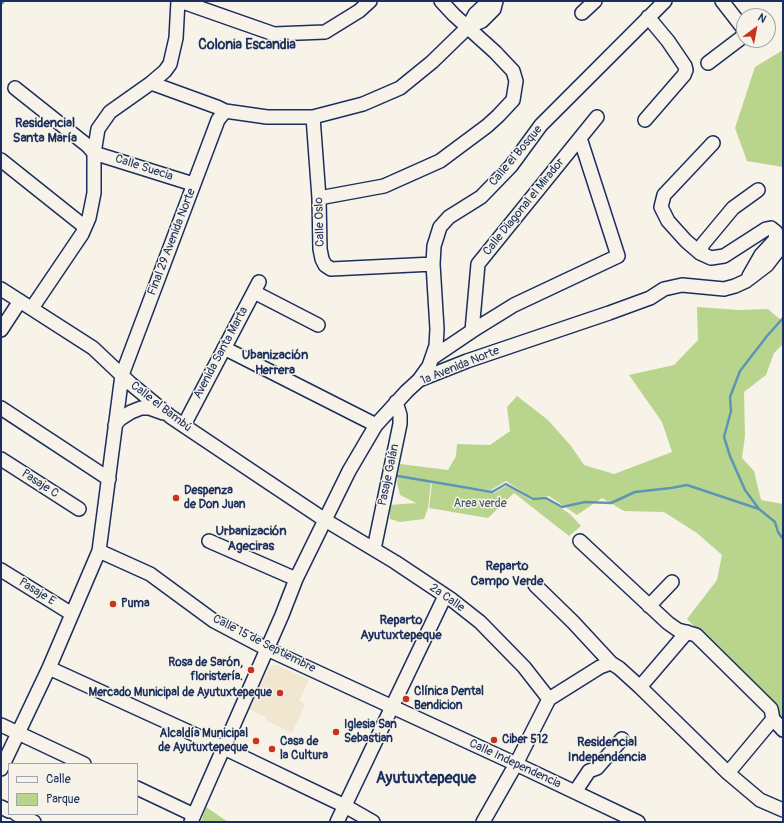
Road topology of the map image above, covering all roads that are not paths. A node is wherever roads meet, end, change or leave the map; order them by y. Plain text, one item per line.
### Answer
1 (179, 1) edge
2 (370, 1) edge
3 (441, 1) edge
4 (489, 1) edge
5 (496, 1) edge
6 (595, 1) edge
7 (665, 1) edge
8 (722, 1) edge
9 (582, 13) dead end
10 (648, 17) junction
11 (736, 19) edge
12 (468, 28) junction
13 (736, 42) edge
14 (708, 63) dead end
15 (150, 83) junction
16 (14, 88) dead end
17 (225, 111) junction
18 (313, 117) junction
19 (597, 117) dead end
20 (645, 120) dead end
21 (580, 138) junction
22 (713, 143) dead end
23 (94, 152) junction
24 (1, 160) edge
25 (193, 184) junction
26 (758, 190) dead end
27 (319, 198) junction
28 (85, 227) junction
29 (783, 244) edge
30 (700, 253) junction
31 (434, 264) junction
32 (746, 281) junction
33 (1, 289) edge
34 (20, 301) junction
35 (32, 308) junction
36 (318, 326) dead end
37 (1, 330) edge
38 (472, 331) junction
39 (224, 348) junction
40 (432, 358) junction
41 (122, 375) junction
42 (419, 380) junction
43 (396, 402) junction
44 (1, 408) edge
45 (171, 417) junction
46 (115, 425) junction
47 (184, 425) junction
48 (376, 425) junction
49 (1, 459) edge
50 (109, 478) junction
51 (79, 509) dead end
52 (325, 520) junction
53 (209, 541) dead end
54 (580, 541) dead end
55 (374, 549) junction
56 (98, 551) junction
57 (1, 570) edge
58 (296, 579) junction
59 (672, 582) dead end
60 (535, 585) dead end
61 (445, 596) junction
62 (649, 606) junction
63 (72, 614) junction
64 (687, 632) junction
65 (267, 649) junction
66 (611, 663) junction
67 (48, 668) junction
68 (640, 687) junction
69 (549, 699) junction
70 (392, 706) junction
71 (773, 719) junction
72 (1, 725) edge
73 (783, 730) edge
74 (18, 733) junction
75 (622, 739) dead end
76 (224, 748) junction
77 (82, 763) edge
78 (516, 764) junction
79 (1, 769) edge
80 (728, 773) junction
81 (138, 789) edge
82 (575, 792) junction
83 (345, 806) junction
84 (783, 810) edge
85 (18, 815) edge
86 (192, 818) edge
87 (34, 822) edge
88 (337, 822) edge
89 (373, 822) edge
90 (483, 822) edge
91 (638, 822) edge

1 - 2 street
1 - 15 street
3 - 12 street
4 - 12 street
5 - 12 street
6 - 9 street
7 - 10 street, Calle el Bosque
8 - 11 street
10 - 20 street
10 - 31 street, Calle el Bosque
12 - 18 street
12 - 27 street
13 - 14 street
15 - 17 street
15 - 23 street
16 - 23 street
17 - 18 street
17 - 25 street, Final 29 Avenida Norte
18 - 27 street, Calle Oslo
19 - 21 street, Calle Diagonal el Mirador
21 - 38 street, Calle Diagonal el Mirador
21 - 38 street
22 - 30 street
23 - 25 street, Calle Suecia
23 - 28 street
24 - 28 street
25 - 41 street, Final 29 Avenida Norte
26 - 30 street
27 - 31 street, Calle Oslo
28 - 35 street
29 - 32 street, 1a Avenida Norte
30 - 32 street
31 - 40 street, Calle el Bosque
32 - 42 street, 1a Avenida Norte
33 - 34 street, Calle el Bambú
34 - 35 street, Calle el Bambú
34 - 37 street
35 - 41 street, Calle el Bambú
36 - 39 street, Avenida Santa Marta
38 - 40 street
39 - 47 street, Avenida Santa Marta
39 - 48 street
40 - 42 street, Calle el Bosque
41 - 45 street, Calle el Bambú
41 - 46 street, Final 29 Avenida Norte
42 - 43 street, 1a Avenida Norte
43 - 48 street, 1a Avenida Norte
43 - 55 street, Pasaje Galán
44 - 50 street
45 - 46 street
45 - 47 street, Calle el Bambú
46 - 50 street, Final 29 Avenida Norte
47 - 52 street, Calle el Bambú
48 - 52 street, 1a Avenida Norte
49 - 51 street, Pasaje C
50 - 56 street, Final 29 Avenida Norte
52 - 55 street, 2a Calle
52 - 58 street, 1a Avenida Norte
53 - 58 street
54 - 62 street
55 - 61 street, 2a Calle
56 - 63 street, Final 29 Avenida Norte
56 - 65 street, Calle 15 de Septiembre
57 - 63 street, Pasaje E
58 - 65 street, 1a Avenida Norte
59 - 62 street
60 - 66 street
61 - 69 street, 2a Calle
61 - 70 street
62 - 64 street
63 - 67 street, Final 29 Avenida Norte
64 - 68 street
64 - 71 street
65 - 70 street, Calle 15 de Septiembre
65 - 76 street, 1a Avenida Norte
66 - 68 street
66 - 69 street
67 - 74 street, Final 29 Avenida Norte
67 - 76 street
68 - 80 street
69 - 78 street
70 - 78 street, Calle Independencia
70 - 83 street
71 - 73 street
71 - 80 street
72 - 74 street
74 - 77 street
74 - 79 street, Final 29 Avenida Norte
75 - 82 street
76 - 83 street
76 - 86 street, 1a Avenida Norte
78 - 82 street, Calle Independencia
78 - 90 street
80 - 84 street
81 - 86 street
82 - 91 street, Calle Independencia
83 - 88 street
83 - 89 street
85 - 87 street

